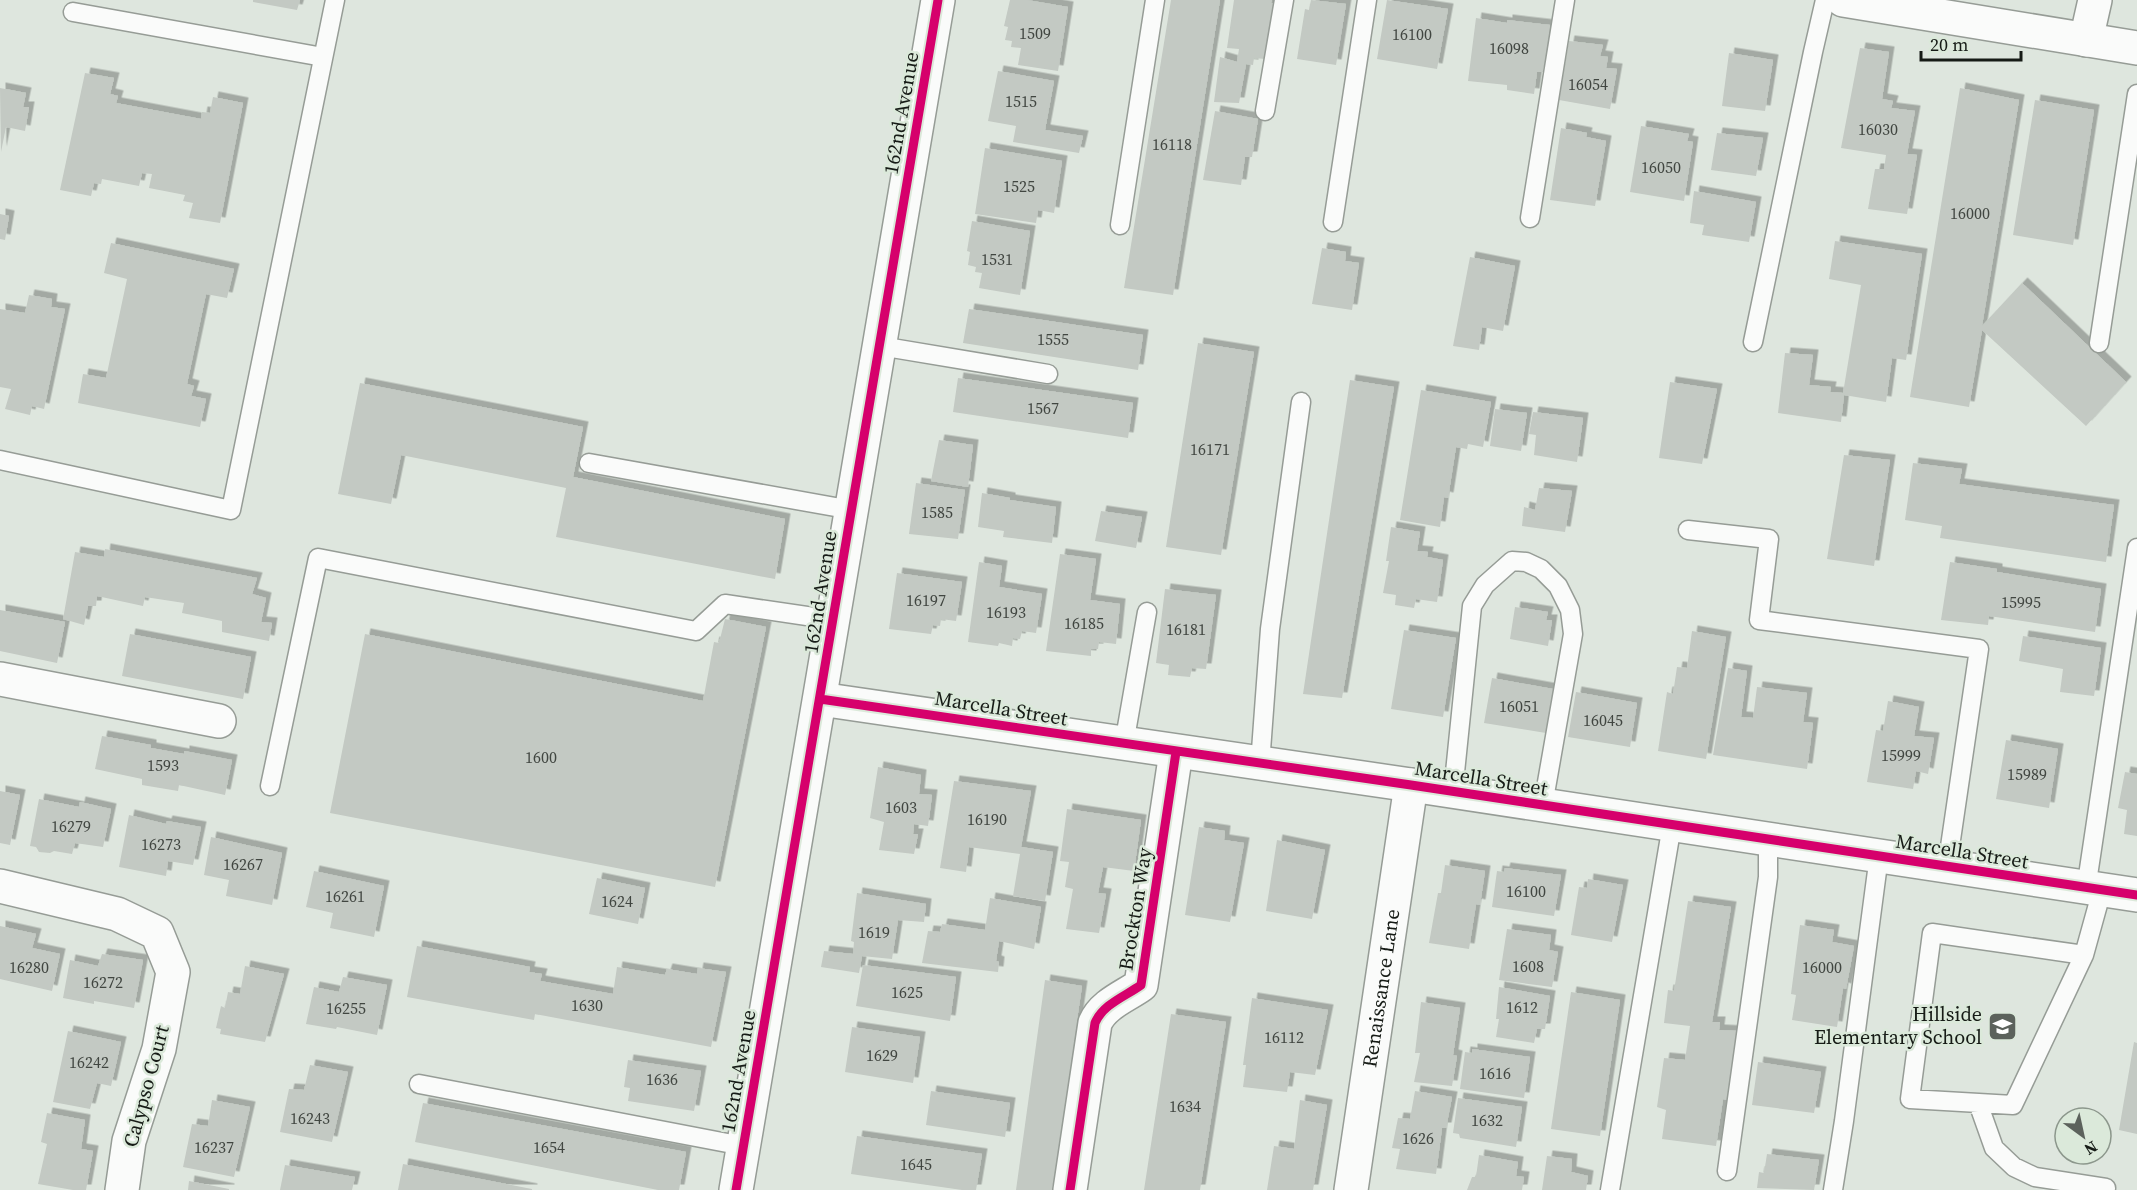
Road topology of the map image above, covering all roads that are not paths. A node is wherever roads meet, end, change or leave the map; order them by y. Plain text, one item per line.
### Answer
1 (335, 0) edge
2 (938, 0) edge
3 (1155, 0) edge
4 (1284, 0) edge
5 (1367, 0) edge
6 (1565, 0) edge
7 (1826, 0) edge
8 (1843, 0) edge
9 (2095, 0) edge
10 (1940, 8) edge
11 (73, 12) dead end
12 (2086, 40) junction
13 (2137, 48) edge
14 (323, 57) junction
15 (2137, 94) edge
16 (1265, 111) dead end
17 (1530, 218) dead end
18 (1333, 222) dead end
19 (1120, 225) dead end
20 (1754, 342) dead end
21 (2099, 343) dead end
22 (880, 346) junction
23 (1048, 374) dead end
24 (1301, 402) dead end
25 (0, 460) edge
26 (589, 463) dead end
27 (852, 510) junction
28 (1688, 530) dead end
29 (2137, 548) edge
30 (1147, 612) dead end
31 (834, 620) junction
32 (0, 679) edge
33 (820, 699) junction
34 (219, 721) dead end
35 (1124, 744) junction
36 (1176, 752) junction
37 (1260, 764) junction
38 (1411, 785) junction
39 (270, 786) dead end
40 (1453, 792) junction
41 (1543, 805) junction
42 (1672, 825) junction
43 (1768, 839) junction
44 (1879, 856) junction
45 (1947, 867) junction
46 (0, 886) edge
47 (2094, 889) junction
48 (2137, 895) edge
49 (2084, 955) junction
50 (419, 1084) dead end
51 (1978, 1102) junction
52 (743, 1146) junction
53 (1727, 1171) dead end
54 (2106, 1188) dead end
55 (122, 1190) edge
56 (736, 1190) edge
57 (1070, 1190) edge
58 (1351, 1190) edge
59 (1610, 1190) edge
60 (1833, 1190) edge

1 - 14 lane
2 - 22 street, 162nd Avenue
3 - 19 lane
4 - 16 lane
5 - 18 lane
6 - 17 lane
7 - 20 lane
8 - 10 street
9 - 12 street
10 - 12 street
11 - 14 lane
12 - 13 street
14 - 25 lane
15 - 21 lane
22 - 23 lane
22 - 27 street, 162nd Avenue
24 - 37 lane
26 - 27 lane
27 - 31 street, 162nd Avenue
28 - 45 lane
29 - 47 lane
30 - 35 lane
31 - 33 street, 162nd Avenue
31 - 39 lane
32 - 34 street
33 - 35 street, Marcella Street
33 - 52 street, 162nd Avenue
35 - 36 street, Marcella Street
36 - 37 street, Marcella Street
36 - 57 street, Brockton Way
37 - 38 street, Marcella Street
38 - 40 street, Marcella Street
38 - 58 street, Renaissance Lane
40 - 41 street, Marcella Street
40 - 41 lane
41 - 42 street, Marcella Street
42 - 43 street, Marcella Street
42 - 59 lane
43 - 44 street, Marcella Street
43 - 53 lane
44 - 45 street, Marcella Street
44 - 60 lane
45 - 47 street, Marcella Street
46 - 55 street, Calypso Court
47 - 48 street, Marcella Street
47 - 49 lane
49 - 51 lane
49 - 51 lane
50 - 52 lane
51 - 54 lane
52 - 56 street, 162nd Avenue

